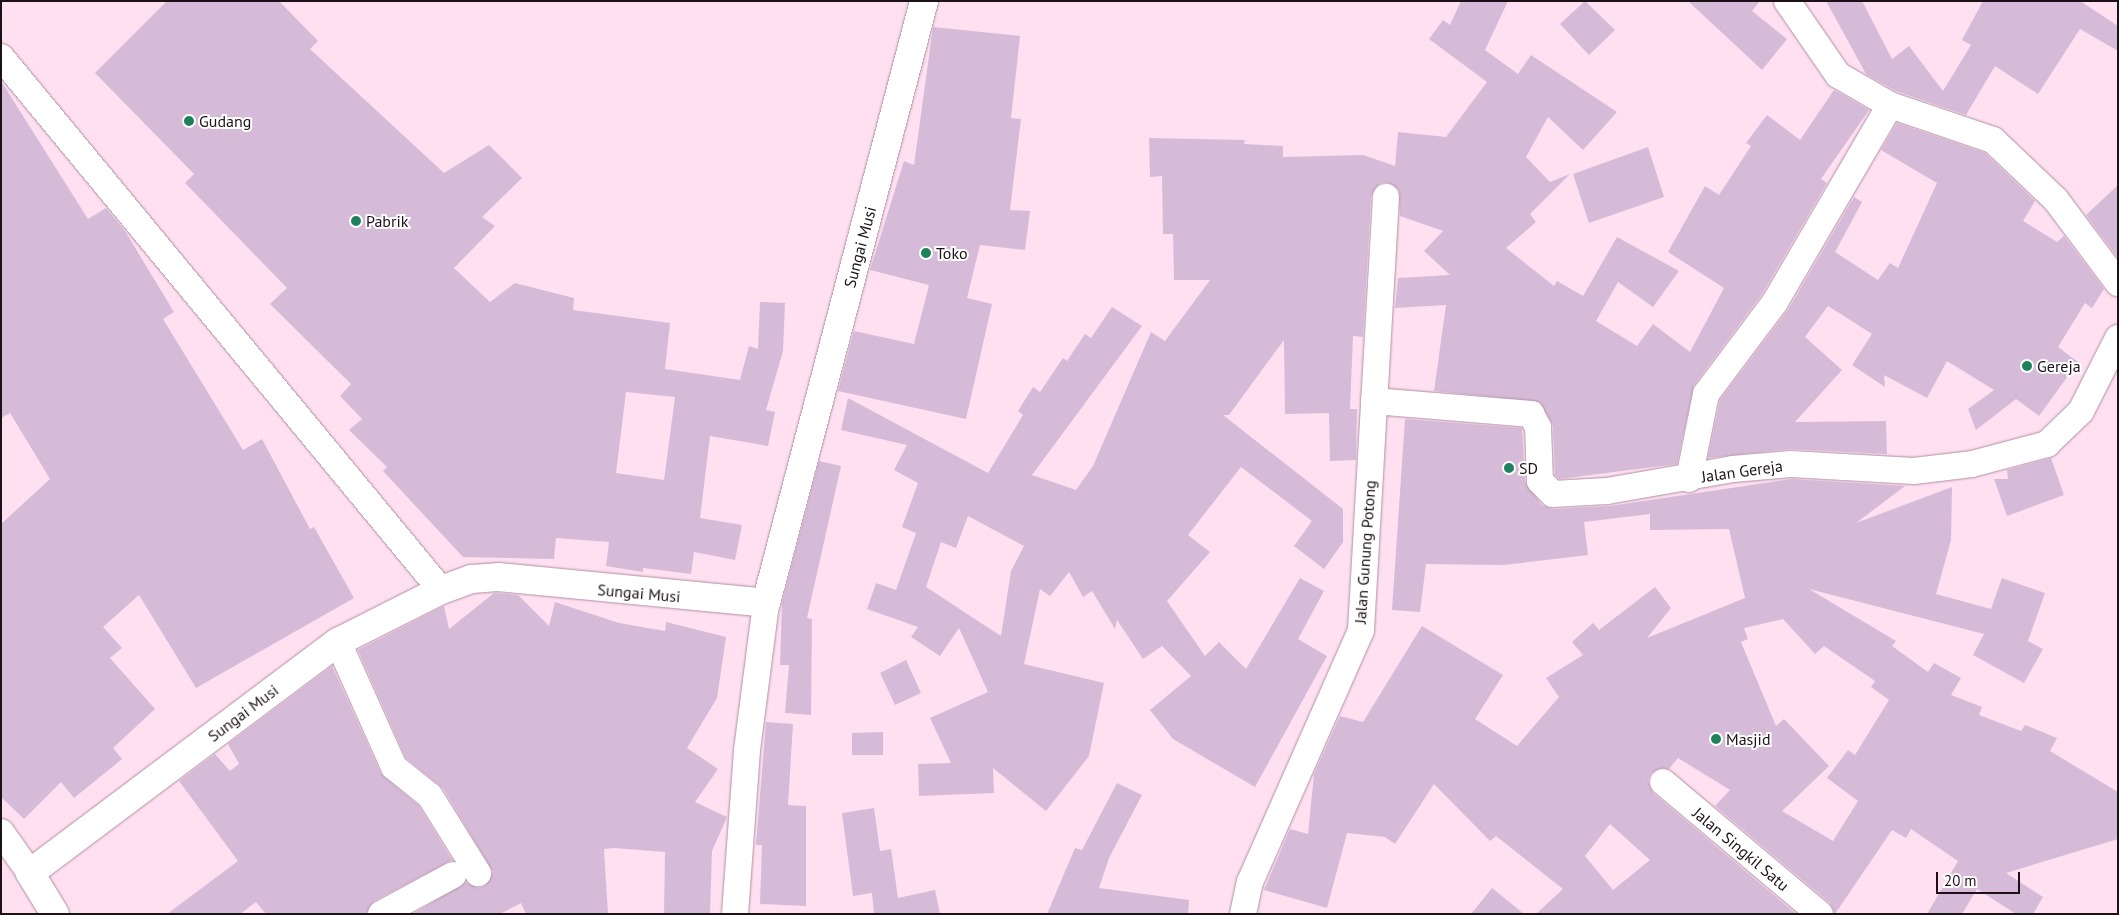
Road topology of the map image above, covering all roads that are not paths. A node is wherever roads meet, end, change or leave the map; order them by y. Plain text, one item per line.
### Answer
1 (924, 1) edge
2 (1787, 1) edge
3 (1, 57) edge
4 (1890, 105) junction
5 (1386, 197) dead end
6 (2118, 283) edge
7 (2118, 338) edge
8 (1374, 401) junction
9 (1689, 479) junction
10 (442, 590) junction
11 (766, 603) junction
12 (338, 642) junction
13 (1663, 782) dead end
14 (1, 832) edge
15 (30, 873) junction
16 (734, 913) edge
17 (55, 914) edge
18 (381, 914) edge
19 (1243, 914) edge
20 (1820, 914) edge

1 - 11 street, Sungai Musi
2 - 4 street
3 - 10 street
4 - 6 street
4 - 9 street
5 - 8 street, Jalan Gunung Potong
7 - 9 street, Jalan Gereja
8 - 9 street, Jalan Gereja
8 - 19 street, Jalan Gunung Potong
10 - 11 street, Sungai Musi
10 - 12 street, Sungai Musi
11 - 16 street
12 - 15 street, Sungai Musi
12 - 18 street
13 - 20 street, Jalan Singkil Satu
14 - 15 street
15 - 17 street

